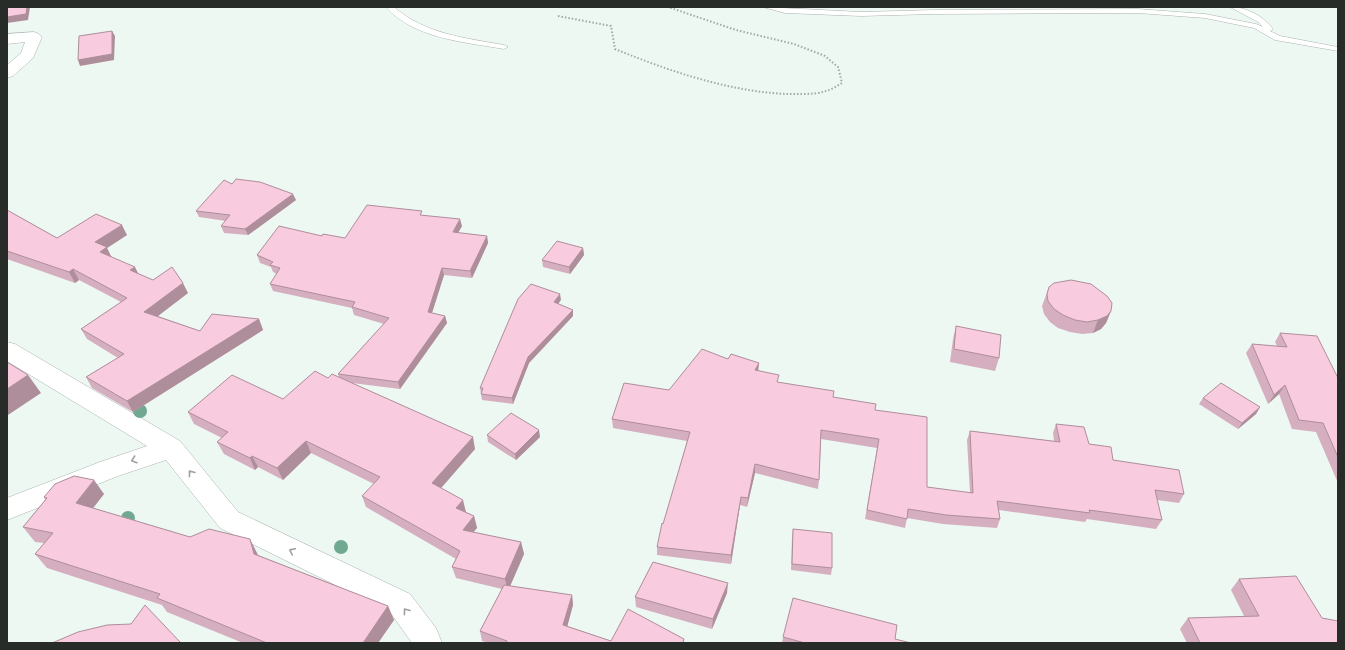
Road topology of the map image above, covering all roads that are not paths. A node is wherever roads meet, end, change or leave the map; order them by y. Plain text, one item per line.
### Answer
1 (390, 7) edge
2 (767, 7) edge
3 (1234, 7) edge
4 (1278, 38) junction
5 (7, 39) edge
6 (504, 47) dead end
7 (1338, 49) edge
8 (7, 73) edge
9 (7, 350) edge
10 (171, 448) junction
11 (7, 509) edge
12 (426, 643) edge

1 - 6 lane
2 - 4 lane
3 - 4 lane
4 - 7 lane
5 - 8 street
9 - 10 street
10 -> 11 street
12 -> 10 street

